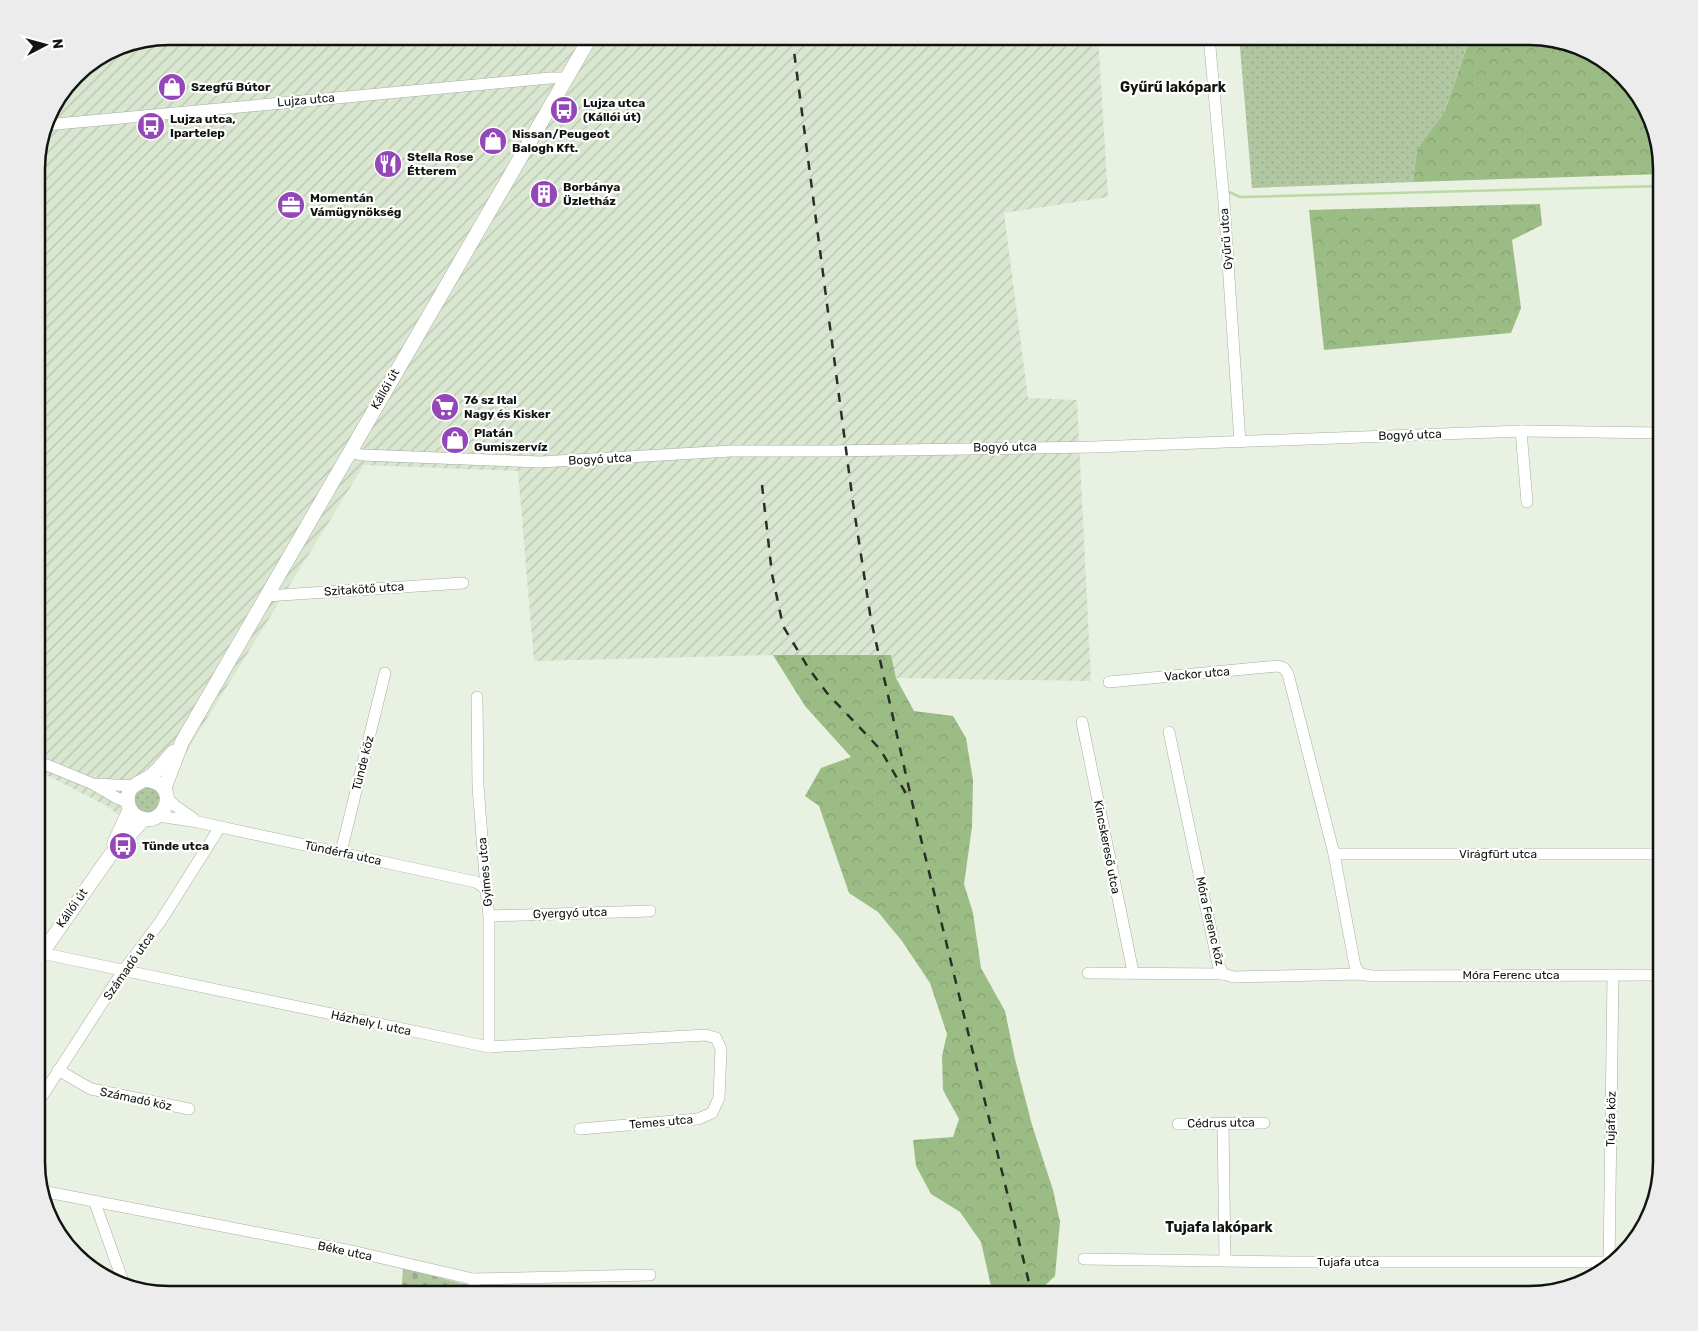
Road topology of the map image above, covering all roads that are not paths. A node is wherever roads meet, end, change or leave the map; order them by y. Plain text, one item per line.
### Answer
1 (586, 45) edge
2 (1210, 45) edge
3 (566, 78) junction
4 (53, 124) edge
5 (1521, 431) junction
6 (1653, 433) edge
7 (1240, 442) junction
8 (349, 452) junction
9 (1527, 502) dead end
10 (463, 583) dead end
11 (266, 596) junction
12 (385, 673) dead end
13 (1109, 682) dead end
14 (477, 697) dead end
15 (1082, 722) dead end
16 (1169, 732) dead end
17 (182, 742) junction
18 (45, 765) edge
19 (139, 783) junction
20 (93, 784) junction
21 (165, 794) junction
22 (129, 806) junction
23 (158, 816) junction
24 (144, 819) junction
25 (198, 822) junction
26 (220, 828) junction
27 (341, 852) junction
28 (1334, 854) junction
29 (1653, 854) edge
30 (109, 856) junction
31 (486, 889) junction
32 (650, 911) dead end
33 (489, 916) junction
34 (45, 948) edge
35 (45, 958) edge
36 (123, 971) junction
37 (1133, 972) junction
38 (1088, 973) dead end
39 (1223, 974) junction
40 (1360, 974) junction
41 (1613, 975) junction
42 (1653, 975) edge
43 (706, 1034) joint
44 (489, 1047) junction
45 (58, 1070) junction
46 (45, 1090) edge
47 (189, 1109) dead end
48 (1264, 1123) dead end
49 (1178, 1124) dead end
50 (1223, 1124) junction
51 (580, 1129) dead end
52 (49, 1192) edge
53 (95, 1203) junction
54 (1610, 1256) edge
55 (1084, 1259) dead end
56 (1225, 1260) junction
57 (1601, 1263) edge
58 (650, 1275) dead end
59 (122, 1277) edge
60 (473, 1280) junction
61 (474, 1286) edge

1 - 3 main road, Kállói út
2 - 7 street, Gyűrű utca
3 - 4 street, Lujza utca
3 - 8 main road, Kállói út
5 - 6 street, Bogyó utca
5 - 7 street, Bogyó utca
5 - 9 street
7 - 8 street, Bogyó utca
8 - 11 main road, Kállói út
10 - 11 street, Szitakötő utca
11 - 17 main road, Kállói út
12 - 27 street, Tünde köz
13 - 28 street, Vackor utca
14 - 31 street, Gyimes utca
15 - 37 street, Kincskereső utca
16 - 39 street, Móra Ferenc köz
17 - 19 main road, Kállói út
17 - 21 main road, Kállói út
18 - 20 street
19 - 20 street
19 - 21 main road
19 - 22 main road, Kállói út
20 - 22 street
21 - 23 main road, Kállói út
21 - 25 street, Tündérfa utca
22 - 24 main road
22 - 30 main road, Kállói út
23 - 24 main road
23 - 25 street, Tündérfa utca
24 - 30 main road, Kállói út
25 - 26 street, Tündérfa utca
26 - 27 street, Tündérfa utca
26 - 36 street, Számadó utca
27 - 31 street, Tündérfa utca
28 - 29 street, Virágfürt utca
28 - 40 street
30 - 34 main road, Kállói út
31 - 33 street, Gyimes utca
32 - 33 street, Gyergyó utca
33 - 44 street, Gyimes utca
35 - 36 street, Házhely I. utca
36 - 44 street, Házhely I. utca
36 - 45 street, Számadó utca
37 - 38 street
37 - 39 street
39 - 40 street, Móra Ferenc köz
40 - 41 street, Móra Ferenc utca
41 - 42 street, Móra Ferenc utca
41 - 54 street, Tujafa köz
43 - 44 street, Házhely I. utca
43 - 51 street, Temes utca
45 - 46 street, Számadó utca
45 - 47 street, Számadó köz
48 - 50 street, Cédrus utca
49 - 50 street, Cédrus utca
50 - 56 street
52 - 53 street, Béke utca
53 - 59 street
53 - 60 street, Béke utca
55 - 56 street, Tujafa utca
56 - 57 street, Tujafa utca
58 - 60 street, Béke utca
60 - 61 street

